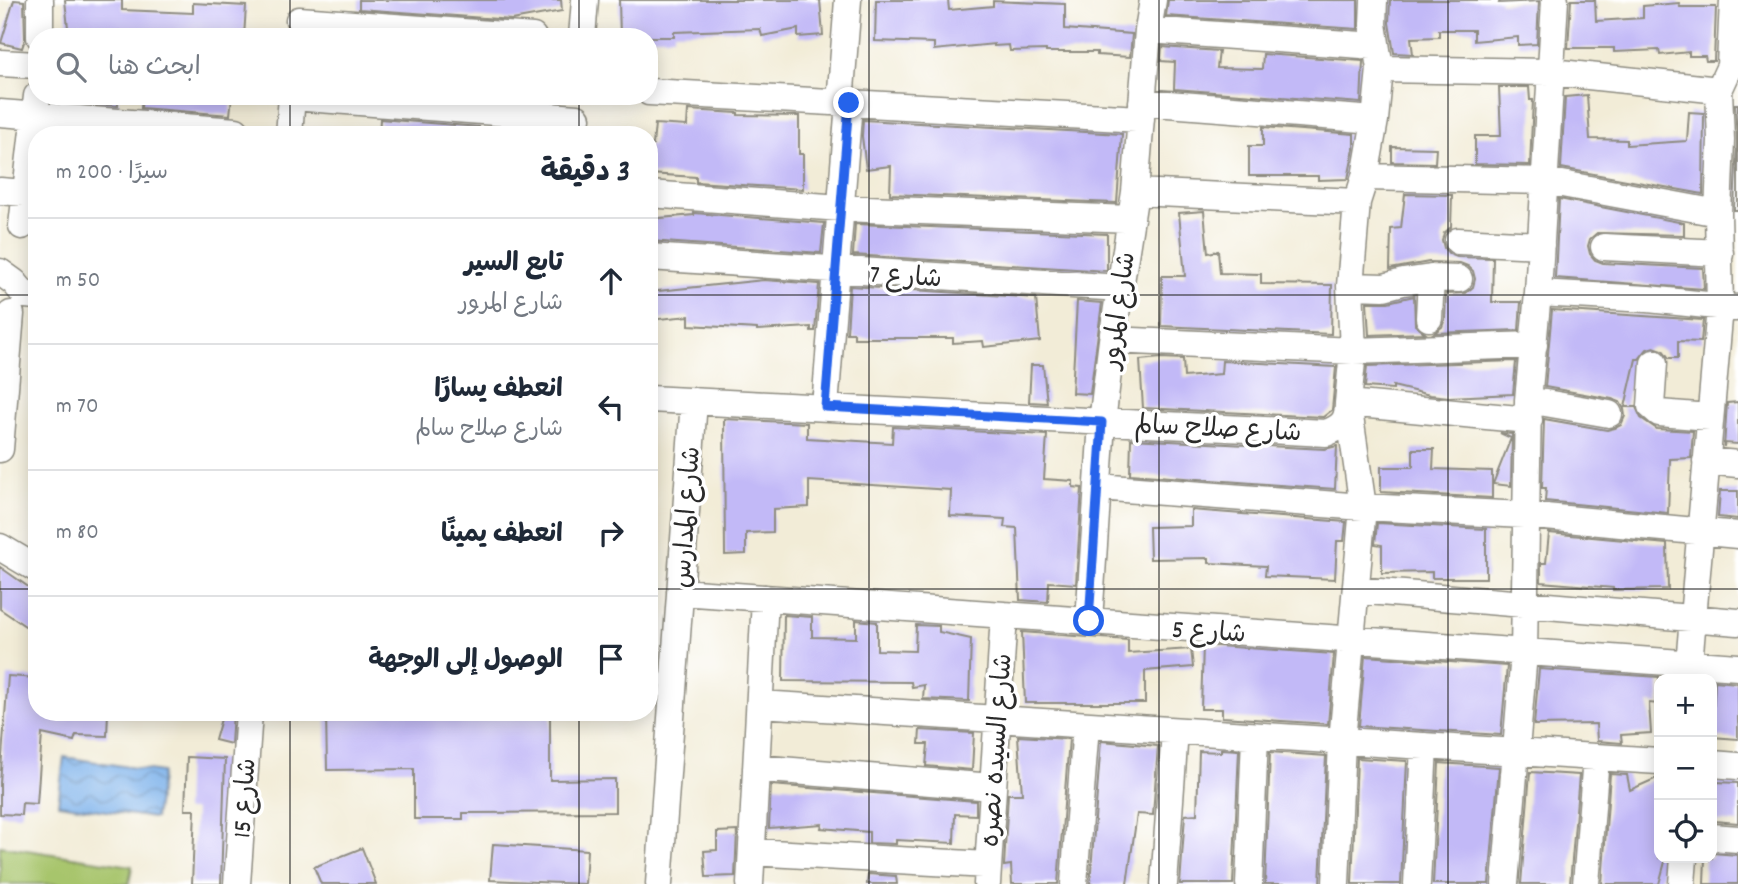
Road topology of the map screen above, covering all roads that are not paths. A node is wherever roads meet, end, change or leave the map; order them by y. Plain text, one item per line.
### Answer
1 (40, 0) edge
2 (585, 0) edge
3 (848, 0) edge
4 (1153, 0) edge
5 (1374, 0) edge
6 (1555, 0) edge
7 (1732, 0) edge
8 (299, 19) edge
9 (40, 28) edge
10 (416, 28) edge
11 (583, 28) edge
12 (1148, 30) junction
13 (1378, 58) junction
14 (0, 63) edge
15 (28, 65) edge
16 (1734, 66) edge
17 (1551, 72) junction
18 (1719, 90) junction
19 (658, 93) edge
20 (845, 103) junction
21 (291, 105) edge
22 (412, 105) edge
23 (36, 106) edge
24 (1142, 111) junction
25 (0, 113) edge
26 (577, 116) edge
27 (1375, 120) junction
28 (33, 126) edge
29 (196, 126) edge
30 (290, 126) edge
31 (1729, 141) edge
32 (28, 152) edge
33 (1365, 177) junction
34 (1546, 181) junction
35 (21, 192) edge
36 (1135, 192) junction
37 (658, 195) edge
38 (1357, 202) junction
39 (841, 208) junction
40 (1131, 219) junction
41 (22, 226) dead end
42 (1724, 235) edge
43 (1458, 242) dead end
44 (1541, 244) junction
45 (1604, 247) dead end
46 (658, 258) edge
47 (835, 270) junction
48 (0, 272) edge
49 (1431, 278) junction
50 (1459, 279) dead end
51 (1350, 286) junction
52 (1120, 288) junction
53 (1538, 293) junction
54 (18, 307) edge
55 (1729, 307) edge
56 (1429, 318) dead end
57 (1112, 340) junction
58 (1534, 345) junction
59 (1353, 351) junction
60 (1654, 363) dead end
61 (1725, 385) edge
62 (658, 399) edge
63 (694, 401) junction
64 (1348, 403) junction
65 (825, 407) junction
66 (1528, 410) junction
67 (1609, 414) dead end
68 (1710, 417) junction
69 (1102, 422) junction
70 (0, 449) edge
71 (1706, 461) junction
72 (1738, 464) edge
73 (1098, 487) junction
74 (1363, 507) junction
75 (1524, 515) junction
76 (1700, 532) junction
77 (1738, 535) edge
78 (0, 547) edge
79 (28, 564) edge
80 (1356, 590) junction
81 (680, 592) junction
82 (765, 598) junction
83 (1524, 604) junction
84 (1004, 615) junction
85 (1693, 618) junction
86 (1089, 621) junction
87 (1738, 622) edge
88 (1351, 640) junction
89 (1524, 653) junction
90 (1738, 667) edge
91 (1680, 669) edge
92 (760, 704) junction
93 (997, 719) junction
94 (249, 721) edge
95 (1086, 725) junction
96 (1175, 731) junction
97 (1255, 736) junction
98 (1342, 741) junction
99 (1424, 746) junction
100 (1514, 752) junction
101 (1596, 757) junction
102 (1654, 761) edge
103 (1717, 764) edge
104 (1738, 766) edge
105 (756, 768) junction
106 (993, 787) junction
107 (1717, 838) edge
108 (1738, 839) edge
109 (752, 852) junction
110 (1684, 863) edge
111 (988, 874) edge
112 (237, 884) edge
113 (659, 884) edge
114 (750, 884) edge
115 (1074, 884) edge
116 (1164, 884) edge
117 (1249, 884) edge
118 (1336, 884) edge
119 (1417, 884) edge
120 (1505, 884) edge
121 (1586, 884) edge
122 (1682, 884) edge

1 - 9 street
2 - 11 street
3 - 20 street
4 - 12 street, شارع المرور
5 - 13 street
6 - 17 street
7 - 16 street
8 - 10 street
12 - 13 street
12 - 24 street, شارع المرور
13 - 17 street
13 - 27 street
14 - 15 street
16 - 18 street
17 - 18 street
17 - 34 street
18 - 31 street
19 - 20 street
20 - 24 street
20 - 39 street
21 - 30 street
22 - 26 street
23 - 25 street
23 - 28 street
23 - 29 street
24 - 27 street
24 - 36 street, شارع المرور
27 - 33 street
31 - 42 street
32 - 35 street
33 - 34 street
33 - 38 street
34 - 42 street
34 - 44 street
35 - 41 street
36 - 38 street
36 - 40 street, شارع المرور
37 - 39 street
38 - 51 street
39 - 40 street
39 - 47 street
40 - 52 street, شارع المرور
42 - 45 street
42 - 55 street
43 - 44 street
44 - 53 street
46 - 47 street, شارع 7
47 - 52 street, شارع 7
47 - 65 street
48 - 54 street
49 - 50 street
49 - 51 street
49 - 56 street
51 - 59 street
52 - 57 street, شارع المرور
53 - 55 street
53 - 58 street
54 - 70 street
55 - 61 street
57 - 59 street
57 - 69 street, شارع المرور
58 - 59 street
58 - 66 street
59 - 64 street
60 - 68 street
61 - 68 street
62 - 63 street, شارع صلاح سالم
63 - 65 street, شارع صلاح سالم
63 - 81 street, شارع المدارس
64 - 66 street
64 - 69 street, شارع صلاح سالم
64 - 74 street
65 - 69 street, شارع صلاح سالم
66 - 67 street
66 - 75 street
68 - 71 street
69 - 73 street, شارع المرور
71 - 72 street
71 - 76 street
73 - 74 street
73 - 86 street, شارع المرور
74 - 75 street
74 - 80 street
75 - 76 street
75 - 83 street
76 - 77 street
76 - 85 street
78 - 79 street
80 - 83 street
80 - 88 street
81 - 82 street, شارع 5
81 - 113 street, شارع المدارس
82 - 84 street, شارع 5
82 - 92 street
83 - 85 street
83 - 89 street
84 - 86 street, شارع 5
84 - 93 street, شارع السيده نصره
85 - 87 street
85 - 91 street
86 - 88 street, شارع 5
88 - 89 street, شارع 5
88 - 98 street
89 - 91 street, شارع 5
89 - 100 street
90 - 91 street, شارع 5
92 - 93 street
92 - 105 street
93 - 95 street
93 - 106 street, شارع السيده نصره
94 - 112 street, شارع 15
95 - 96 street
95 - 115 street
96 - 97 street
96 - 116 street
97 - 98 street
97 - 117 street
98 - 99 street
98 - 118 street
99 - 100 street
99 - 119 street
100 - 101 street
100 - 120 street
101 - 102 street
101 - 121 street
103 - 104 street
105 - 106 street
105 - 109 street
106 - 111 street, شارع السيده نصره
107 - 108 street
109 - 111 street
109 - 114 street
110 - 122 street

